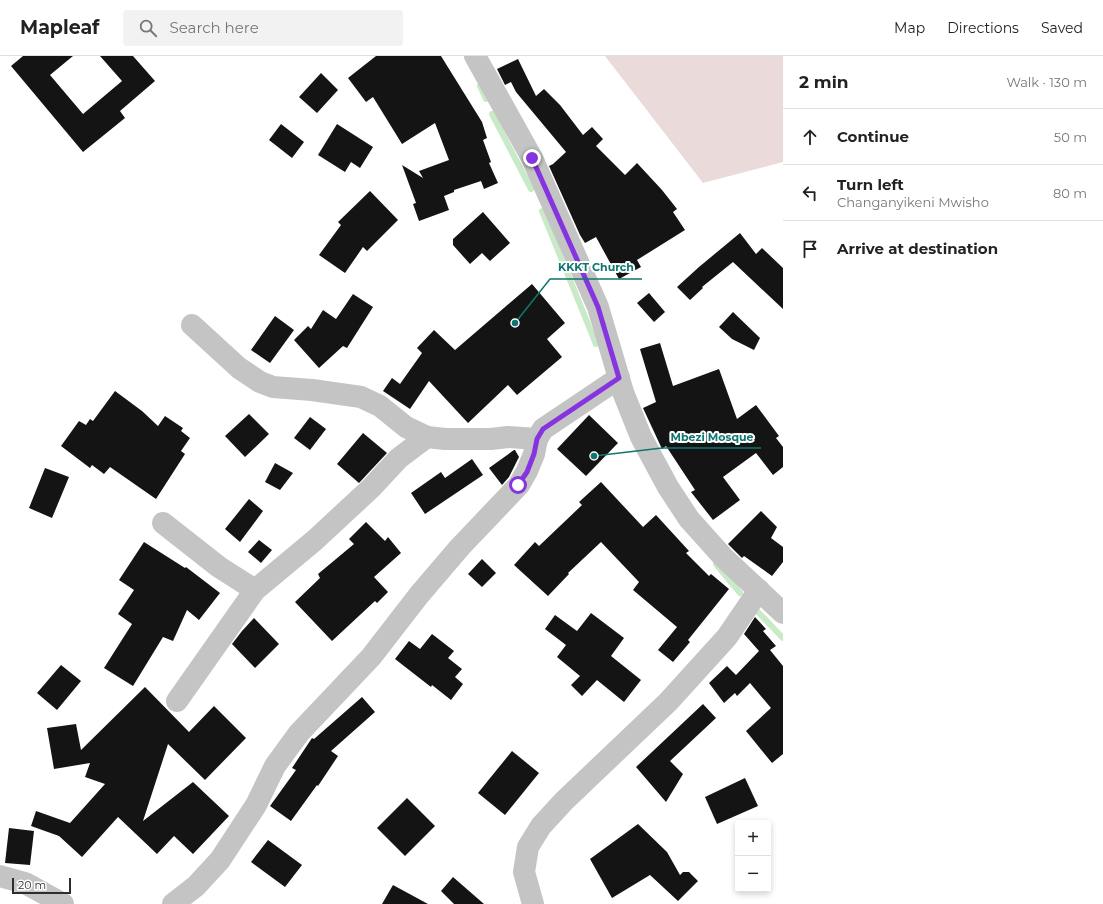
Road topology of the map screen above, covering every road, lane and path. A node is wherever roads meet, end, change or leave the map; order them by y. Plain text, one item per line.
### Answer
1 (475, 56) edge
2 (192, 325) dead end
3 (619, 378) junction
4 (427, 436) junction
5 (537, 439) junction
6 (163, 523) dead end
7 (255, 590) junction
8 (759, 590) junction
9 (783, 613) edge
10 (177, 701) dead end
11 (0, 876) edge
12 (63, 904) edge
13 (173, 904) edge
14 (533, 904) edge

1 - 3 street
2 - 4 street
3 - 5 street
3 - 8 street
4 - 5 street
4 - 7 street
5 - 13 street
6 - 7 street
7 - 10 street
8 - 9 street
8 - 14 street
11 - 12 street

